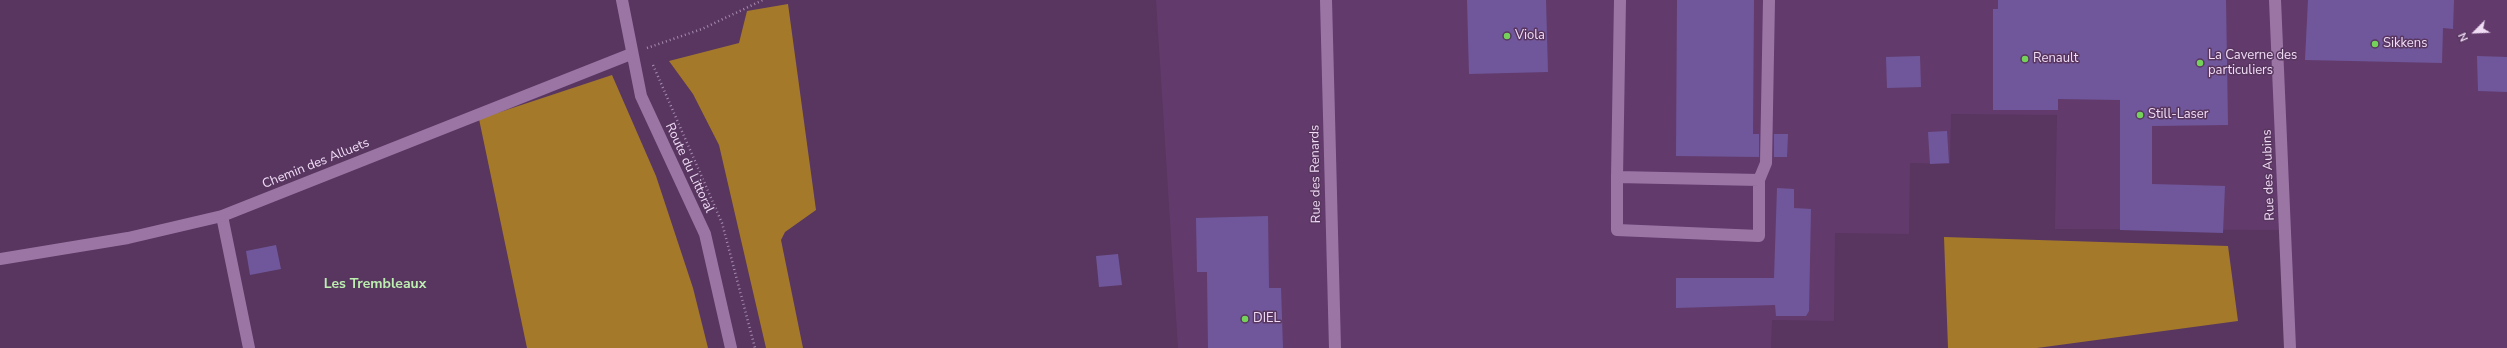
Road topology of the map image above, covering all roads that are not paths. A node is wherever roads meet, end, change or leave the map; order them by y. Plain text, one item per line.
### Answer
1 (622, 0) edge
2 (1326, 0) edge
3 (1620, 0) edge
4 (1769, 0) edge
5 (2275, 0) edge
6 (632, 54) junction
7 (1617, 177) junction
8 (1759, 180) junction
9 (222, 216) junction
10 (0, 259) edge
11 (249, 348) edge
12 (731, 348) edge
13 (1335, 348) edge
14 (2290, 348) edge

1 - 6 street, Route du Littoral
2 - 13 street, Rue des Renards
3 - 7 street
4 - 8 street
5 - 14 street, Rue des Aubins
6 - 9 street, Chemin des Alluets
6 - 12 street, Route du Littoral
7 - 8 street
7 - 8 street
9 - 10 street, Chemin des Alluets
9 - 11 street

